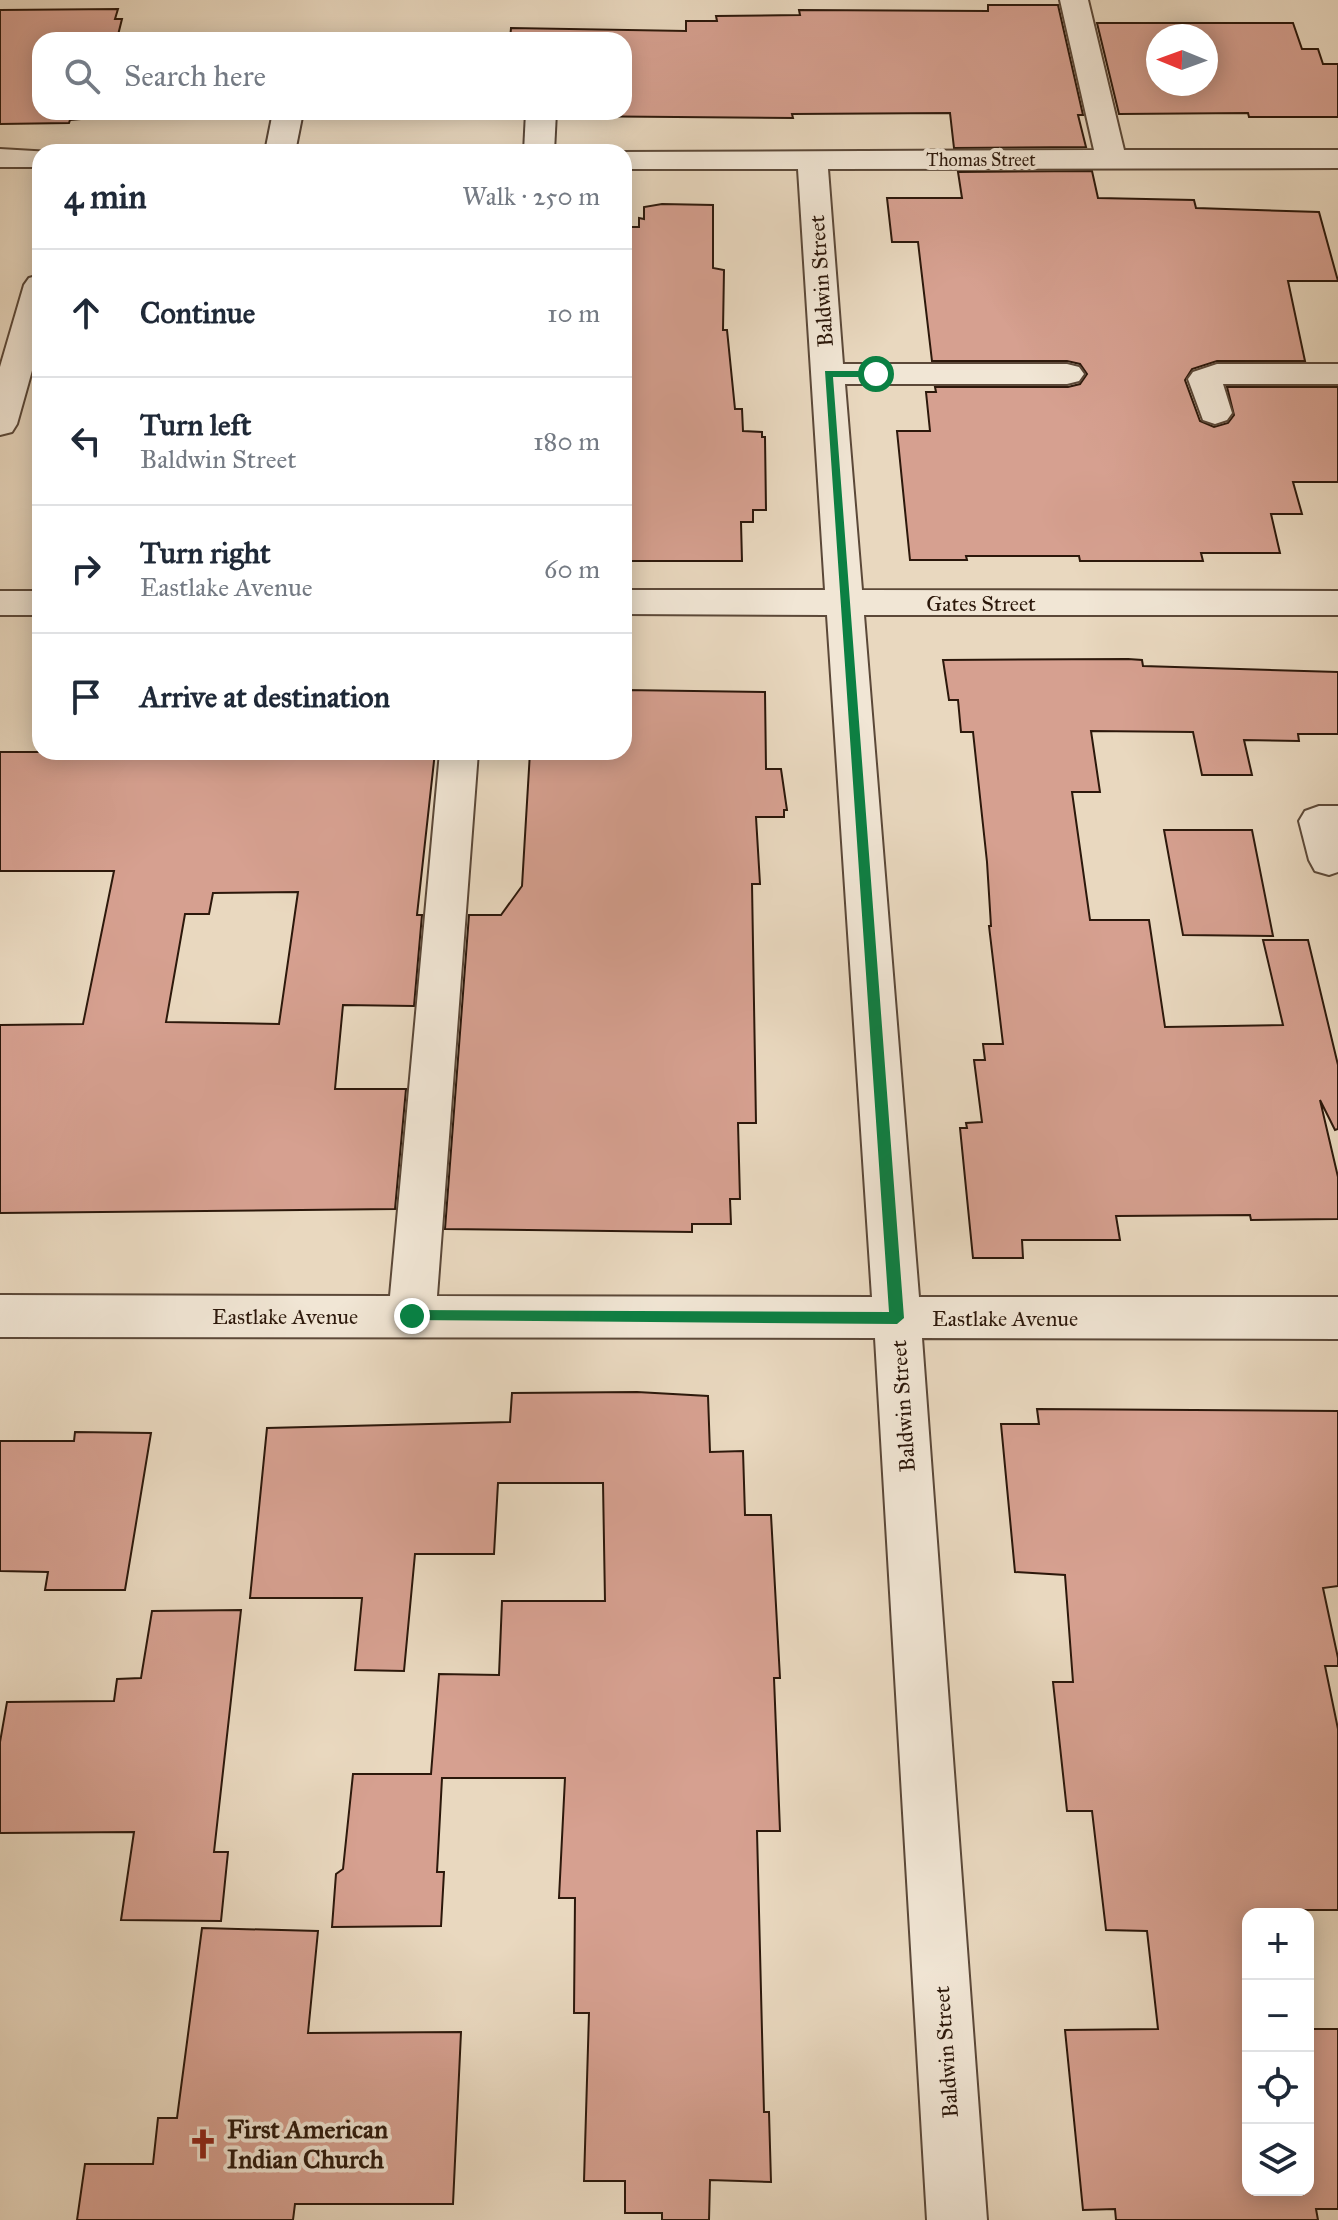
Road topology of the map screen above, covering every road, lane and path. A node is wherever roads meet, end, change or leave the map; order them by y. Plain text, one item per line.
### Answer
1 (1074, 0) edge
2 (286, 120) edge
3 (541, 120) edge
4 (282, 144) edge
5 (539, 144) edge
6 (0, 158) edge
7 (32, 158) edge
8 (1111, 159) junction
9 (1338, 159) edge
10 (632, 160) edge
11 (812, 161) junction
12 (32, 313) edge
13 (828, 374) junction
14 (1067, 374) dead end
15 (1338, 374) edge
16 (1215, 413) dead end
17 (0, 424) edge
18 (632, 602) edge
19 (845, 602) junction
20 (0, 603) edge
21 (32, 603) edge
22 (1338, 603) edge
23 (458, 760) edge
24 (1338, 821) edge
25 (1329, 860) dead end
26 (0, 1316) edge
27 (412, 1316) junction
28 (897, 1318) junction
29 (1338, 1318) edge
30 (957, 2220) edge

1 - 8 street
2 - 4 street
3 - 5 street
6 - 7 street
8 - 9 street, Thomas Street
8 - 11 street, Thomas Street
10 - 11 street, Thomas Street
11 - 13 street, Baldwin Street
12 - 17 street
13 - 14 street
13 - 19 street, Baldwin Street
15 - 16 street
18 - 19 street, Gates Street
19 - 22 street, Gates Street
19 - 28 street, Baldwin Street
20 - 21 street
23 - 27 street
24 - 25 street
26 - 27 street, Eastlake Avenue
27 - 28 street, Eastlake Avenue
28 - 29 street, Eastlake Avenue
28 - 30 street, Baldwin Street

